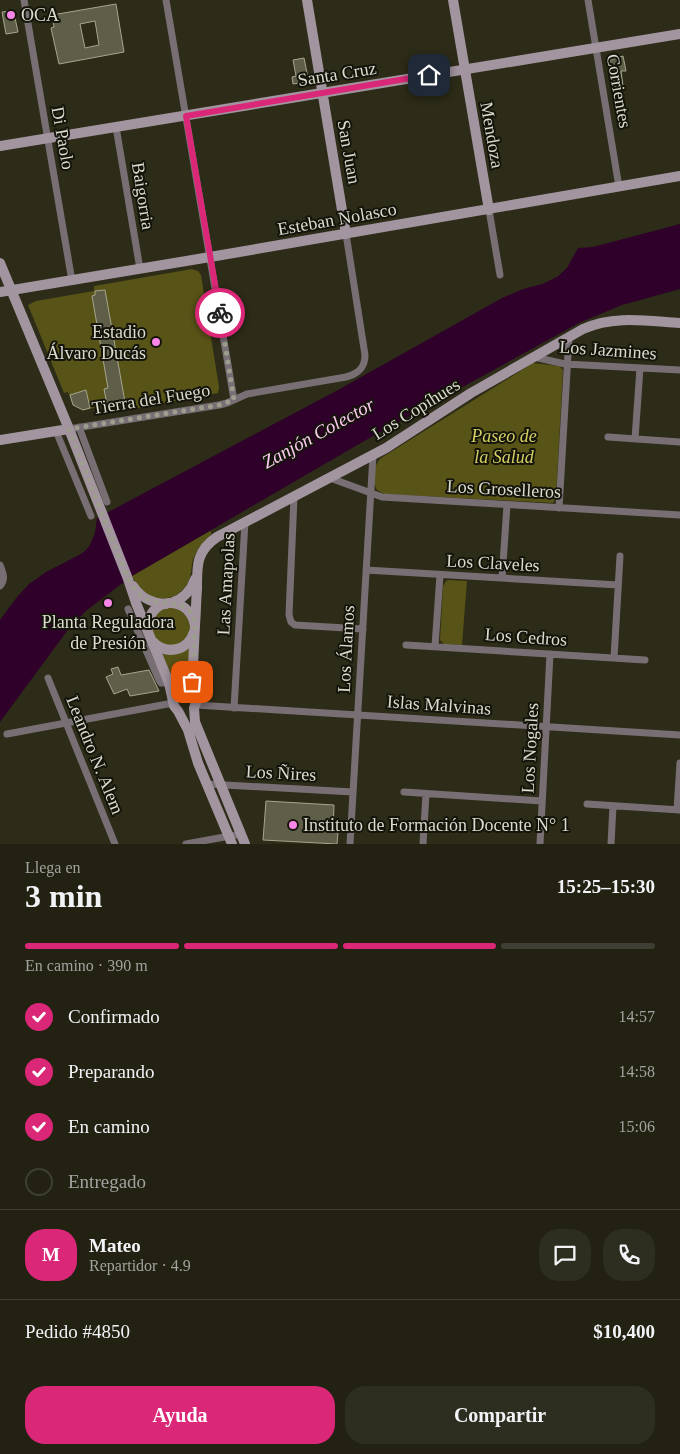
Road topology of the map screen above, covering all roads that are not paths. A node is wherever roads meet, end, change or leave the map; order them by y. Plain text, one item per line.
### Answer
1 (24, 0) edge
2 (166, 0) edge
3 (307, 0) edge
4 (453, 0) edge
5 (588, 0) edge
6 (680, 34) edge
7 (596, 48) junction
8 (465, 69) junction
9 (322, 93) junction
10 (186, 116) junction
11 (116, 127) junction
12 (48, 138) junction
13 (0, 146) edge
14 (680, 176) edge
15 (620, 187) junction
16 (488, 210) junction
17 (346, 234) junction
18 (210, 257) junction
19 (0, 263) edge
20 (140, 269) junction
21 (500, 275) dead end
22 (72, 281) junction
23 (11, 290) junction
24 (0, 292) edge
25 (680, 323) edge
26 (569, 337) junction
27 (534, 357) junction
28 (567, 364) junction
29 (362, 368) joint
30 (640, 368) junction
31 (680, 370) edge
32 (234, 400) junction
33 (74, 428) junction
34 (56, 431) junction
35 (608, 437) dead end
36 (635, 439) junction
37 (0, 440) edge
38 (680, 442) edge
39 (373, 455) junction
40 (330, 478) junction
41 (370, 494) junction
42 (294, 497) junction
43 (107, 502) dead end
44 (507, 505) junction
45 (559, 508) junction
46 (680, 515) edge
47 (91, 516) dead end
48 (245, 522) junction
49 (620, 556) dead end
50 (0, 566) edge
51 (366, 570) junction
52 (440, 575) junction
53 (196, 576) junction
54 (502, 578) junction
55 (128, 579) junction
56 (1, 584) edge
57 (618, 585) junction
58 (168, 603) junction
59 (128, 609) dead end
60 (195, 627) junction
61 (363, 629) junction
62 (149, 634) junction
63 (406, 645) dead end
64 (435, 646) junction
65 (550, 654) junction
66 (614, 658) junction
67 (645, 660) dead end
68 (48, 678) dead end
69 (169, 683) junction
70 (194, 692) junction
71 (175, 704) junction
72 (195, 707) junction
73 (234, 708) junction
74 (358, 715) junction
75 (66, 723) junction
76 (546, 727) junction
77 (7, 734) dead end
78 (680, 735) edge
79 (680, 763) edge
80 (207, 784) junction
81 (220, 784) junction
82 (353, 792) junction
83 (404, 792) dead end
84 (426, 794) junction
85 (542, 801) junction
86 (587, 804) dead end
87 (613, 806) junction
88 (678, 810) edge
89 (243, 839) edge
90 (230, 840) edge
91 (115, 844) edge
92 (186, 844) edge
93 (350, 844) edge
94 (422, 844) edge
95 (540, 844) edge
96 (611, 844) edge

1 - 12 street, Di Paolo
2 - 10 street
3 - 9 street, San Juan
4 - 8 street, Mendoza
5 - 7 street, Corrientes
6 - 7 street, Santa Cruz
7 - 8 street, Santa Cruz
7 - 15 street, Corrientes
8 - 9 street, Santa Cruz
8 - 16 street, Mendoza
9 - 10 street, Santa Cruz
9 - 17 street, San Juan
10 - 11 street, Santa Cruz
10 - 18 street
11 - 12 street, Santa Cruz
11 - 20 street, Baigorria
12 - 13 street, Santa Cruz
12 - 22 street, Di Paolo
14 - 15 street, Esteban Nolasco
15 - 16 street, Esteban Nolasco
16 - 17 street, Esteban Nolasco
16 - 21 street, Mendoza
17 - 18 street, Esteban Nolasco
17 - 29 street, San Juan
18 - 20 street, Esteban Nolasco
18 - 32 street
19 - 23 street
20 - 22 street, Esteban Nolasco
22 - 23 street, Esteban Nolasco
23 - 24 street, Esteban Nolasco
23 - 33 street
25 - 26 street, Los Copíhues
26 - 27 street, Los Copíhues
26 - 28 street
27 - 28 street, Los Jazmines
27 - 39 street, Los Copíhues
28 - 30 street, Los Jazmines
28 - 45 street
29 - 32 street, Tierra del Fuego
30 - 31 street, Los Jazmines
30 - 36 street
32 - 33 street, Tierra del Fuego
33 - 34 street, Tierra del Fuego
33 - 43 street
33 - 55 street
34 - 37 street, Tierra del Fuego
34 - 47 street
35 - 36 street
36 - 38 street
39 - 40 street, Los Copíhues
39 - 41 street, Los Álamos
40 - 41 street, Los Groselleros
40 - 42 street, Los Copíhues
41 - 44 street, Los Groselleros
41 - 51 street, Los Álamos
42 - 48 street, Los Copíhues
42 - 61 street
44 - 45 street, Los Groselleros
44 - 54 street
45 - 46 street, Los Groselleros
48 - 53 street, Los Copíhues
48 - 73 street, Las Amapolas
49 - 57 street
50 - 56 street
51 - 52 street, Los Claveles
51 - 61 street, Los Álamos
52 - 54 street, Los Claveles
52 - 64 street
53 - 58 street, Los Copíhues
53 - 60 street, Los Copíhues
54 - 57 street, Los Claveles
55 - 58 street
55 - 62 street
57 - 66 street
58 - 60 street
58 - 62 street
59 - 69 street
60 - 62 street
60 - 70 street, Los Copíhues
61 - 74 street, Los Álamos
62 - 69 street
63 - 64 street, Los Cedros
64 - 65 street, Los Cedros
65 - 66 street, Los Cedros
65 - 76 street, Los Nogales
66 - 67 street, Los Cedros
68 - 75 street, Leandro N. Alem
69 - 71 street
70 - 71 street
70 - 72 street
71 - 72 street
71 - 75 street
71 - 80 street
72 - 73 street, Islas Malvinas
72 - 81 street
73 - 74 street, Islas Malvinas
74 - 76 street, Islas Malvinas
74 - 82 street, Los Álamos
75 - 77 street
75 - 91 street, Leandro N. Alem
76 - 78 street, Islas Malvinas
76 - 85 street, Los Nogales
79 - 88 street
80 - 81 street, Los Ñires
80 - 90 street
81 - 82 street, Los Ñires
81 - 89 street
82 - 93 street, Los Álamos
83 - 84 street
84 - 85 street
84 - 94 street
85 - 95 street, Los Nogales
86 - 87 street
87 - 88 street
87 - 96 street
89 - 90 street
90 - 92 street

